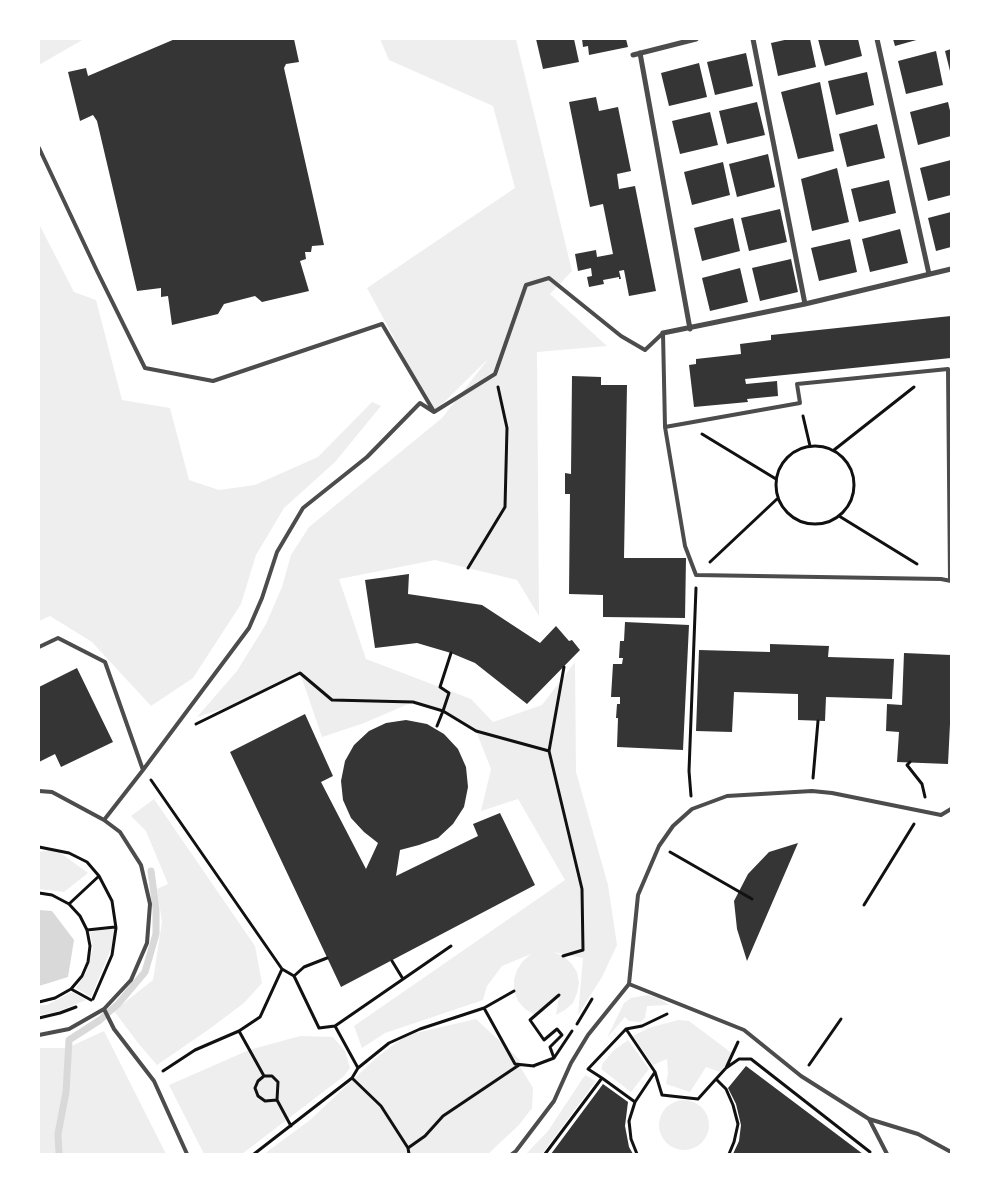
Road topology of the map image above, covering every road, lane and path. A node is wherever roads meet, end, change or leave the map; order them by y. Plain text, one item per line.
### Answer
1 (696, 39) edge
2 (753, 39) edge
3 (877, 39) edge
4 (640, 53) junction
5 (633, 55) dead end
6 (39, 148) edge
7 (951, 269) edge
8 (929, 274) junction
9 (805, 304) junction
10 (690, 328) junction
11 (663, 333) junction
12 (934, 371) junction
13 (495, 374) junction
14 (800, 403) junction
15 (434, 412) junction
16 (685, 424) junction
17 (665, 427) junction
18 (810, 446) junction
19 (834, 450) junction
20 (776, 479) junction
21 (777, 499) junction
22 (839, 516) junction
23 (918, 565) dead end
24 (468, 568) dead end
25 (696, 575) junction
26 (950, 580) edge
27 (39, 648) edge
28 (451, 653) dead end
29 (564, 667) dead end
30 (443, 711) junction
31 (818, 721) dead end
32 (437, 726) dead end
33 (189, 729) dead end
34 (549, 751) junction
35 (910, 762) dead end
36 (144, 770) junction
37 (922, 784) dead end
38 (39, 791) edge
39 (812, 791) junction
40 (692, 809) junction
41 (951, 809) edge
42 (922, 811) junction
43 (104, 820) junction
44 (659, 846) junction
45 (39, 847) edge
46 (99, 876) junction
47 (39, 893) edge
48 (752, 899) dead end
49 (69, 904) junction
50 (864, 905) dead end
51 (115, 927) junction
52 (87, 930) junction
53 (451, 946) dead end
54 (563, 956) dead end
55 (327, 958) dead end
56 (392, 961) dead end
57 (282, 969) junction
58 (294, 976) junction
59 (403, 979) junction
60 (629, 984) junction
61 (72, 989) junction
62 (514, 991) dead end
63 (559, 995) dead end
64 (592, 1000) dead end
65 (92, 1001) junction
66 (39, 1002) edge
67 (484, 1008) junction
68 (104, 1010) junction
69 (667, 1014) dead end
70 (39, 1018) edge
71 (841, 1019) dead end
72 (335, 1026) junction
73 (626, 1029) junction
74 (744, 1030) junction
75 (239, 1031) junction
76 (39, 1035) edge
77 (554, 1058) junction
78 (534, 1066) junction
79 (358, 1068) junction
80 (726, 1068) junction
81 (655, 1072) junction
82 (160, 1074) dead end
83 (264, 1076) junction
84 (801, 1076) junction
85 (352, 1078) junction
86 (602, 1078) junction
87 (716, 1079) junction
88 (277, 1100) junction
89 (635, 1102) junction
90 (869, 1119) junction
91 (291, 1126) junction
92 (408, 1148) junction
93 (951, 1152) edge
94 (187, 1154) edge
95 (254, 1154) edge
96 (409, 1154) edge
97 (512, 1154) edge
98 (545, 1154) edge
99 (637, 1154) edge
100 (729, 1154) edge
101 (872, 1154) edge
102 (887, 1154) edge

1 - 4 street
2 - 9 street
3 - 8 street
4 - 5 street
4 - 10 street
6 - 15 lane
7 - 8 street
8 - 9 street
9 - 10 street
10 - 11 street
11 - 13 lane
11 - 17 lane
12 - 14 lane
12 - 19 path
12 - 26 lane
13 - 15 lane
13 - 24 path
14 - 16 lane
14 - 18 path
15 - 36 lane
16 - 17 lane
16 - 20 path
17 - 25 lane
18 - 19 path
18 - 20 path
19 - 22 path
20 - 21 path
21 - 22 path
21 - 25 path
22 - 23 path
25 - 26 lane
25 - 40 path
27 - 36 lane
28 - 30 path
29 - 34 path
30 - 32 path
30 - 33 path
30 - 34 path
31 - 39 path
34 - 54 path
35 - 37 path
36 - 43 lane
36 - 57 path
38 - 43 lane
39 - 40 lane
39 - 42 lane
40 - 44 lane
41 - 42 lane
42 - 50 path
43 - 68 lane
44 - 48 path
44 - 60 lane
45 - 46 path
46 - 49 path
46 - 51 path
47 - 49 path
49 - 52 path
51 - 52 path
51 - 65 path
52 - 61 path
53 - 59 path
55 - 58 path
56 - 59 path
57 - 58 path
57 - 75 path
58 - 72 path
59 - 72 path
60 - 74 lane
60 - 97 lane
61 - 65 path
61 - 66 path
62 - 67 path
63 - 77 path
64 - 77 path
65 - 70 path
67 - 78 path
67 - 79 path
68 - 76 lane
68 - 94 lane
69 - 73 path
71 - 84 path
72 - 79 path
73 - 81 path
73 - 86 path
74 - 80 path
74 - 84 lane
75 - 82 path
75 - 83 path
77 - 78 path
78 - 92 path
79 - 85 path
80 - 87 path
80 - 101 path
81 - 87 path
81 - 89 path
83 - 88 path
83 - 88 path
84 - 90 lane
85 - 91 path
85 - 92 path
86 - 89 path
86 - 98 path
87 - 100 path
88 - 91 path
89 - 99 path
90 - 93 lane
90 - 102 lane
91 - 95 path
92 - 96 path

